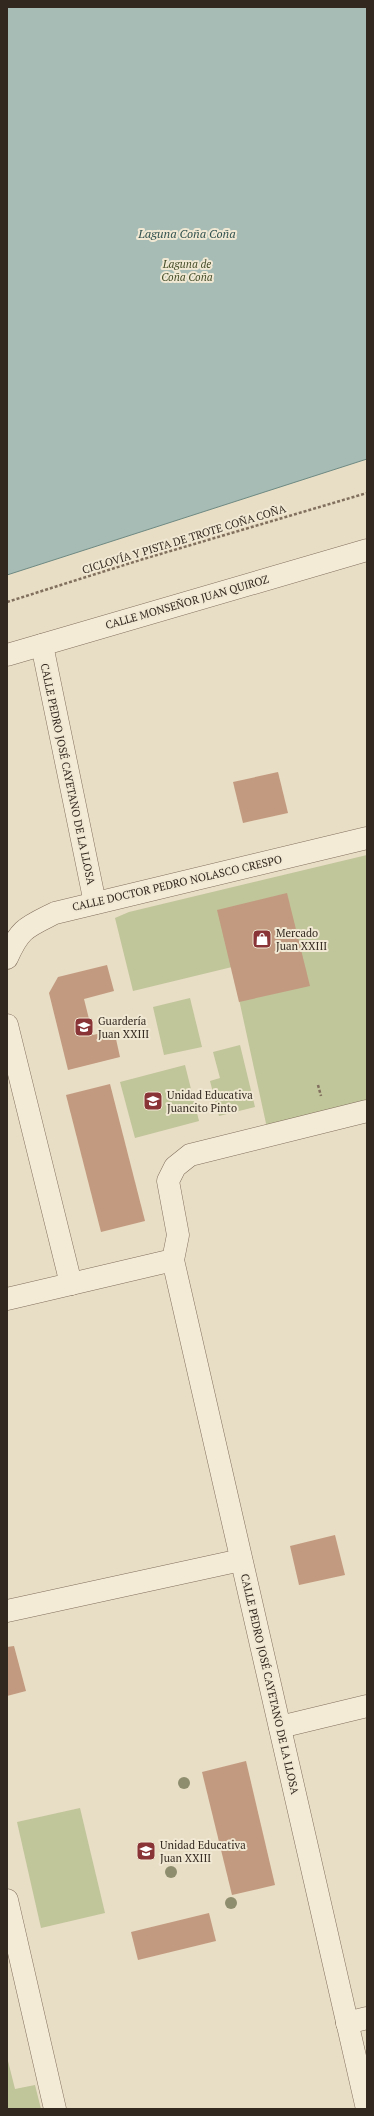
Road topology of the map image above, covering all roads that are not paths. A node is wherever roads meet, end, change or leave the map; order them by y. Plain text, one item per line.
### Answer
1 (367, 550) edge
2 (42, 645) junction
3 (7, 655) edge
4 (367, 838) edge
5 (95, 903) junction
6 (7, 958) edge
7 (7, 1025) edge
8 (367, 1111) edge
9 (172, 1260) junction
10 (71, 1284) junction
11 (7, 1299) edge
12 (241, 1560) junction
13 (7, 1611) edge
14 (367, 1706) edge
15 (280, 1727) junction
16 (7, 1900) edge
17 (357, 2020) edge
18 (55, 2109) edge
19 (367, 2109) edge

1 - 2 street, CALLE MONSEÑOR JUAN QUIROZ
2 - 3 street, CALLE MONSEÑOR JUAN QUIROZ
2 - 5 street, CALLE PEDRO JOSÉ CAYETANO DE LA LLOSA
4 - 5 street, CALLE DOCTOR PEDRO NOLASCO CRESPO
5 - 6 street, CALLE DOCTOR PEDRO NOLASCO CRESPO
7 - 10 street
8 - 9 street
9 - 10 street
9 - 12 street, CALLE PEDRO JOSÉ CAYETANO DE LA LLOSA
10 - 11 street
12 - 13 street
12 - 15 street, CALLE PEDRO JOSÉ CAYETANO DE LA LLOSA
14 - 15 street
15 - 17 street, CALLE PEDRO JOSÉ CAYETANO DE LA LLOSA
16 - 18 street
17 - 19 street, CALLE PEDRO JOSÉ CAYETANO DE LA LLOSA

